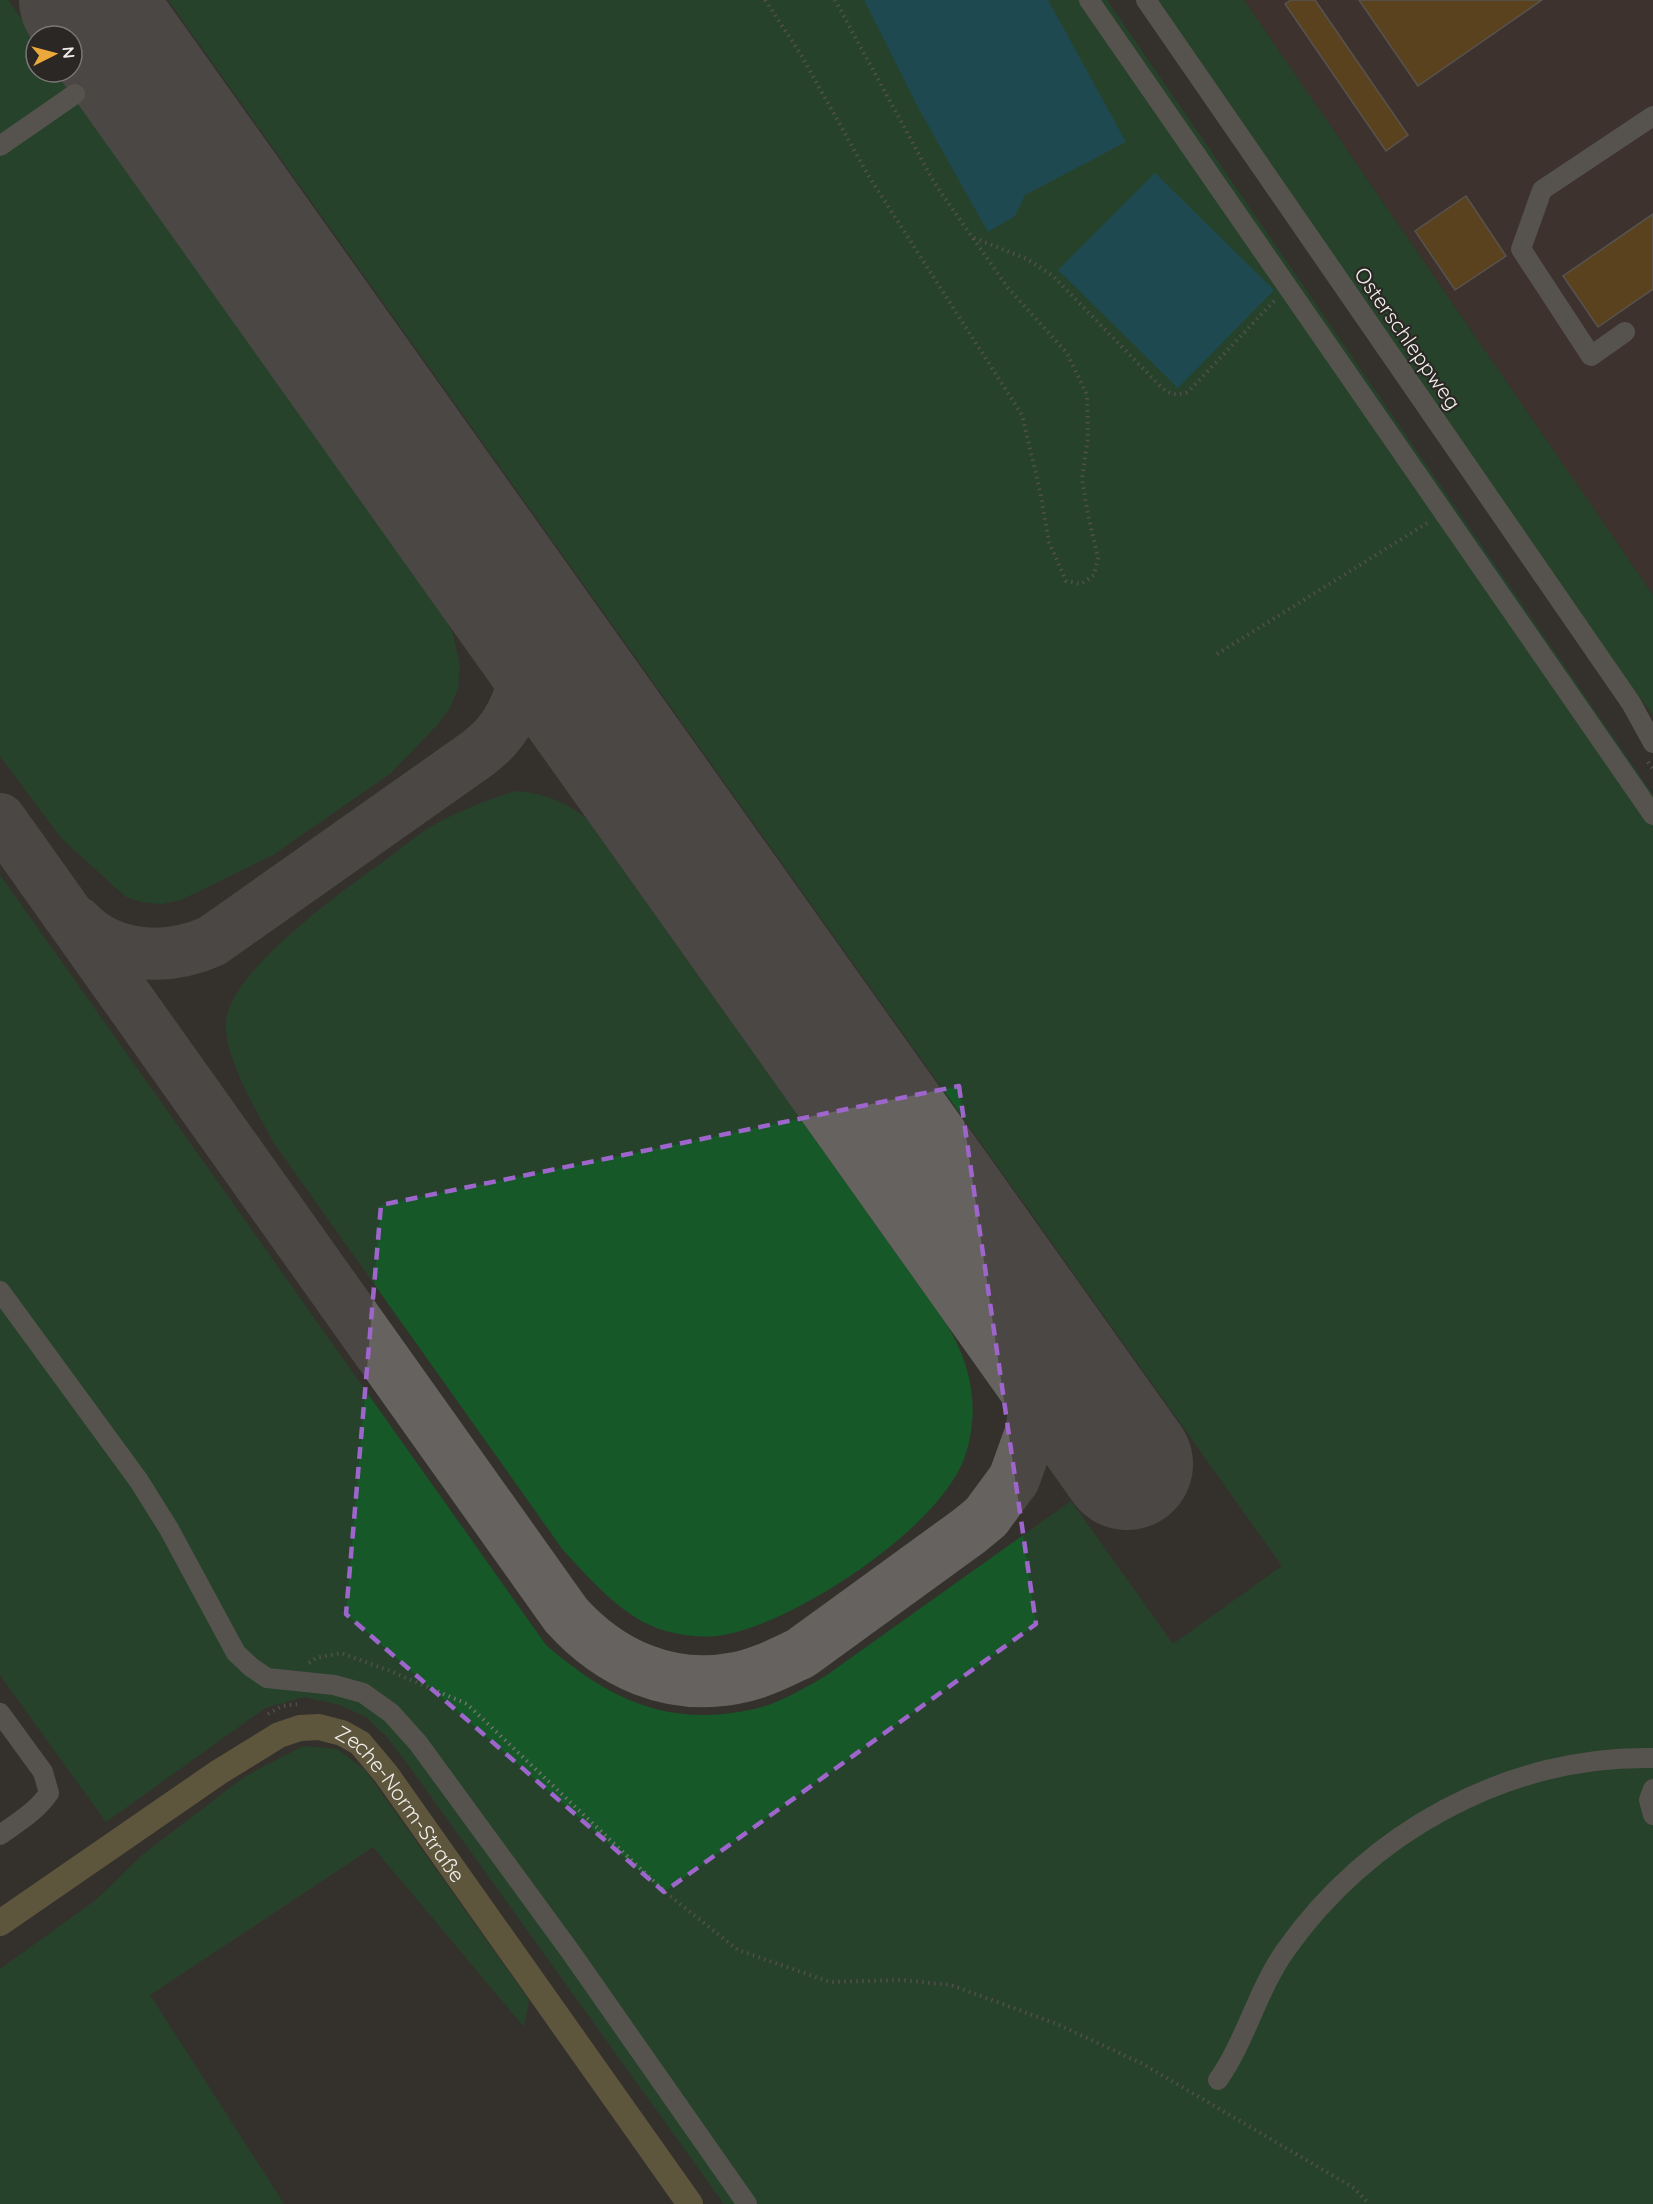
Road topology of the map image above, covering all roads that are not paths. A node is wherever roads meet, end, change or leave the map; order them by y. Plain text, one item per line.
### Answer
1 (1089, 0) edge
2 (1146, 0) edge
3 (75, 94) dead end
4 (1653, 116) edge
5 (0, 146) edge
6 (1625, 332) dead end
7 (1631, 703) junction
8 (1653, 726) edge
9 (1653, 742) edge
10 (1653, 815) edge
11 (0, 1291) edge
12 (0, 1713) edge
13 (1653, 1758) edge
14 (1653, 1789) edge
15 (1653, 1815) edge
16 (0, 1835) edge
17 (0, 1923) edge
18 (1218, 2080) dead end
19 (690, 2204) edge
20 (747, 2204) edge

1 - 10 street
2 - 7 street, Osterschleppweg
3 - 5 street
4 - 6 street
7 - 8 street, Osterschleppweg
7 - 9 street, Osterschleppweg
11 - 20 street
12 - 16 street
13 - 18 street
14 - 15 street
17 - 19 main road, Zeche-Norm-Straße

